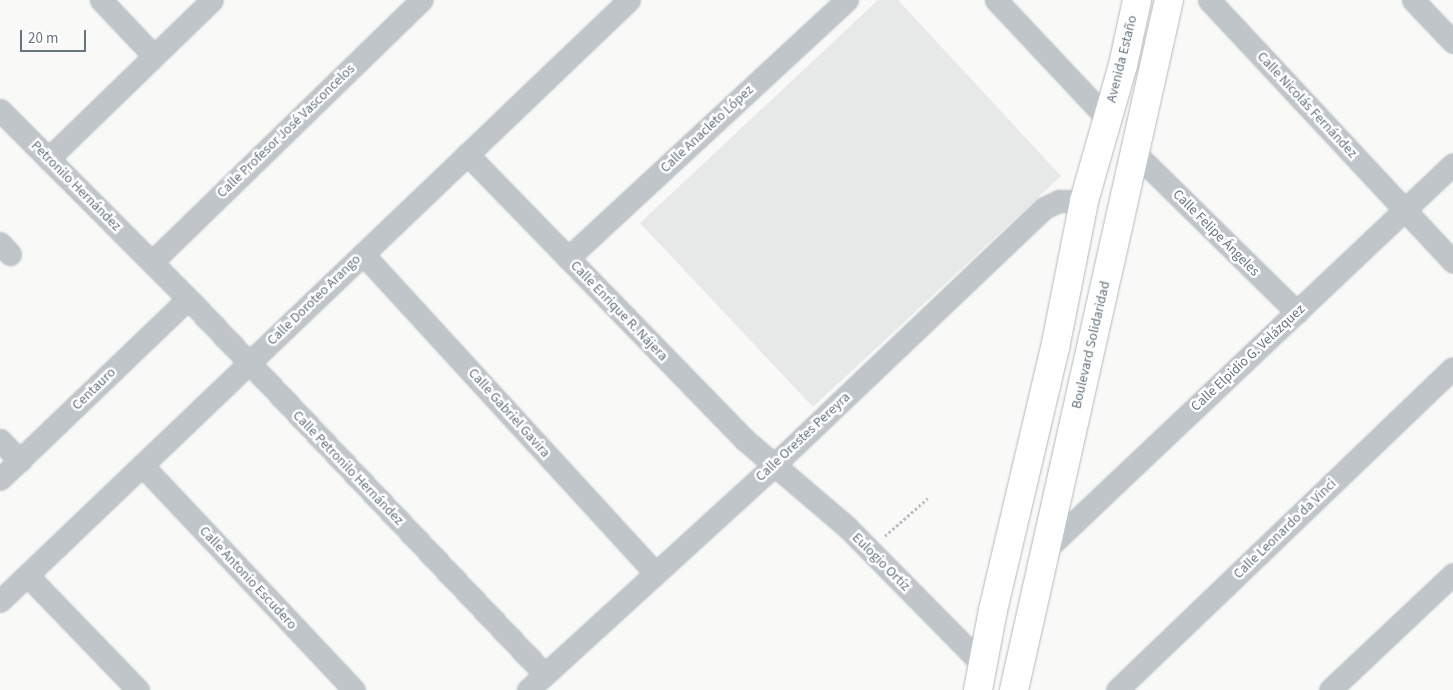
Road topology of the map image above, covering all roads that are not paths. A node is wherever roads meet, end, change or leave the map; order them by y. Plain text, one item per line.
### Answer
1 (102, 0) edge
2 (212, 0) edge
3 (420, 0) edge
4 (629, 0) edge
5 (847, 0) edge
6 (996, 0) edge
7 (1137, 0) edge
8 (1169, 0) edge
9 (1209, 0) edge
10 (1413, 0) edge
11 (1453, 42) edge
12 (153, 55) junction
13 (1123, 65) junction
14 (1153, 70) junction
15 (0, 110) edge
16 (1107, 118) junction
17 (467, 154) junction
18 (1136, 154) junction
19 (48, 159) junction
20 (1453, 164) edge
21 (1084, 201) junction
22 (1405, 209) junction
23 (363, 254) junction
24 (568, 258) junction
25 (152, 262) junction
26 (1453, 262) edge
27 (188, 299) junction
28 (1297, 312) junction
29 (1057, 341) junction
30 (1090, 348) junction
31 (248, 363) junction
32 (1453, 368) edge
33 (0, 440) edge
34 (20, 461) junction
35 (142, 465) junction
36 (774, 466) junction
37 (0, 479) edge
38 (1043, 552) junction
39 (654, 572) junction
40 (1453, 574) edge
41 (27, 575) junction
42 (0, 601) edge
43 (993, 610) junction
44 (1030, 620) junction
45 (544, 674) junction
46 (981, 678) edge
47 (138, 690) edge
48 (354, 690) edge
49 (528, 690) edge
50 (1014, 690) edge
51 (1117, 690) edge
52 (1330, 690) edge

1 - 12 street
2 - 12 street
3 - 25 street, Calle Profesor José Vasconcelos
4 - 17 street, Calle Doroteo Arango
5 - 24 street, Calle Anacleto López
6 - 16 street
7 - 13 main road, Avenida Estaño
8 - 14 main road, Boulevard Solidaridad
9 - 22 street, Calle Nicolás Fernández
10 - 11 street
12 - 19 street
13 - 14 main road
13 - 16 main road, Avenida Estaño
14 - 18 main road, Boulevard Solidaridad
15 - 19 street, Petronilo Hernández
16 - 21 main road
17 - 23 street, Calle Doroteo Arango
17 - 24 street, Calle Enrique R. Nájera
18 - 28 street, Calle Felipe Ángeles
18 - 30 main road, Boulevard Solidaridad
19 - 25 street, Petronilo Hernández
20 - 22 street, Calle Elpidio G. Velázquez
21 - 29 main road
21 - 36 street, Calle Orestes Pereyra
22 - 26 street, Calle Nicolás Fernández
22 - 28 street, Calle Elpidio G. Velázquez
23 - 31 street, Calle Doroteo Arango
23 - 39 street, Calle Gabriel Gavira
24 - 36 street, Calle Enrique R. Nájera
25 - 27 street, Calle Petronilo Hernández
27 - 31 street, Calle Petronilo Hernández
27 - 34 street, Centauro
28 - 38 street, Calle Elpidio G. Velázquez
29 - 30 main road
29 - 43 main road
30 - 38 main road, Boulevard Solidaridad
31 - 35 street, Calle Doroteo Arango
31 - 45 street, Calle Petronilo Hernández
32 - 51 street, Calle Leonardo da Vinci
33 - 34 street
34 - 37 street, Centauro
35 - 41 street, Calle Doroteo Arango
35 - 48 street, Calle Antonio Escudero
36 - 39 street, Calle Orestes Pereyra
36 - 46 street, Eulogio Ortíz
38 - 44 main road, Boulevard Solidaridad
39 - 45 street, Calle Orestes Pereyra
40 - 52 street
41 - 42 street, Calle Doroteo Arango
41 - 47 street
43 - 44 main road
43 - 46 main road
44 - 50 main road, Boulevard Solidaridad
45 - 49 street, Calle Orestes Pereyra

